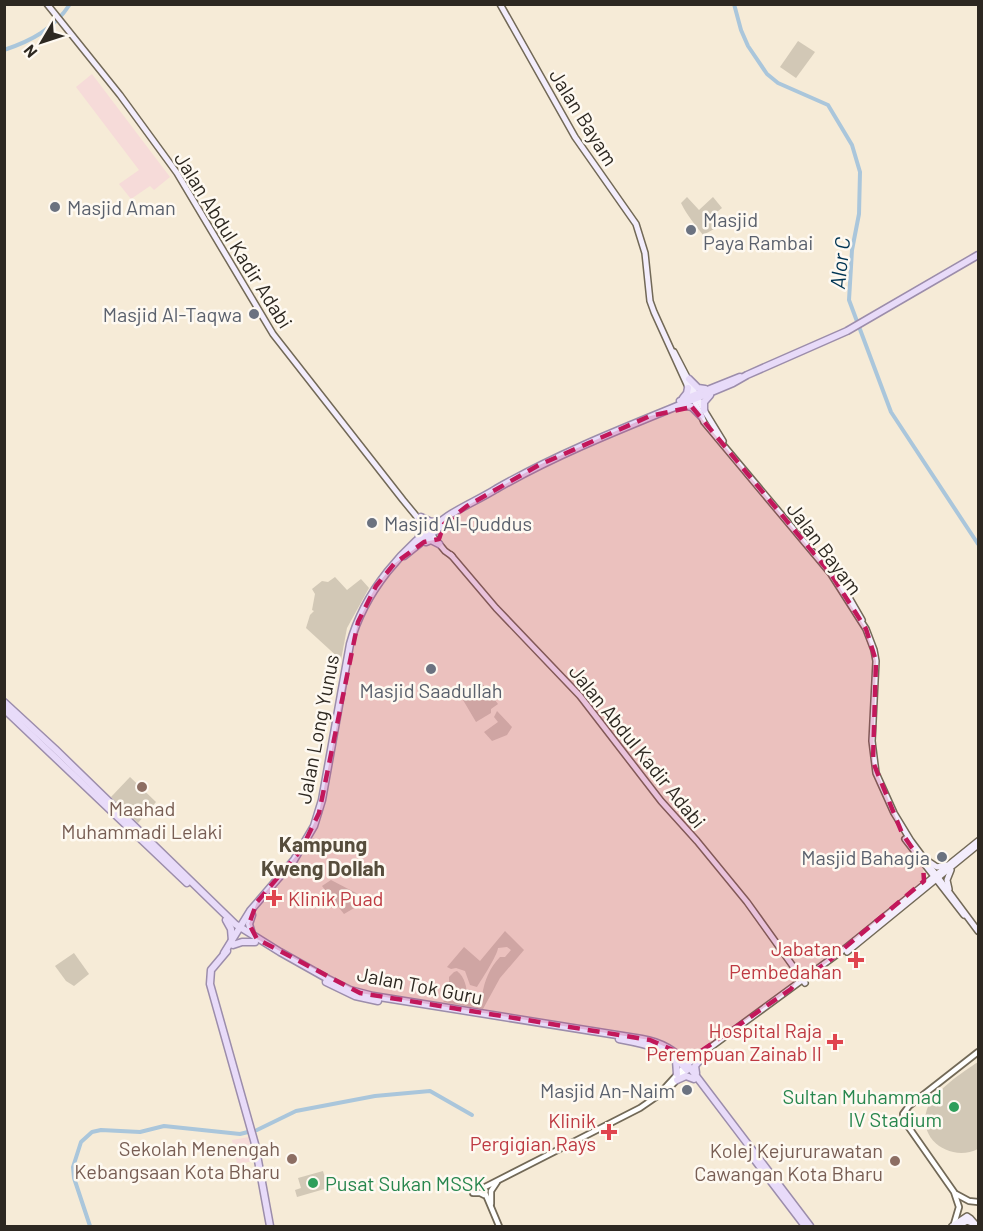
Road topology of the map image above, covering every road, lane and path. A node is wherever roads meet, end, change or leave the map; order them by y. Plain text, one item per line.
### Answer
1 (47, 4) edge
2 (500, 4) edge
3 (978, 255) edge
4 (670, 347) junction
5 (689, 379) junction
6 (688, 388) junction
7 (714, 389) junction
8 (695, 397) junction
9 (678, 404) junction
10 (703, 413) junction
11 (420, 518) junction
12 (443, 522) junction
13 (431, 532) junction
14 (440, 542) junction
15 (416, 544) junction
16 (4, 702) edge
17 (4, 709) edge
18 (61, 755) junction
19 (66, 767) junction
20 (894, 813) junction
21 (978, 843) edge
22 (922, 856) junction
23 (923, 864) junction
24 (953, 864) junction
25 (936, 877) junction
26 (918, 892) junction
27 (949, 894) junction
28 (251, 913) junction
29 (227, 919) junction
30 (241, 930) junction
31 (978, 931) edge
32 (256, 940) junction
33 (232, 943) junction
34 (795, 967) junction
35 (816, 970) junction
36 (806, 980) junction
37 (790, 990) junction
38 (978, 1052) edge
39 (675, 1054) junction
40 (703, 1056) junction
41 (695, 1057) junction
42 (687, 1067) junction
43 (677, 1077) junction
44 (697, 1080) junction
45 (499, 1180) junction
46 (954, 1192) junction
47 (473, 1193) dead end
48 (489, 1202) junction
49 (978, 1202) edge
50 (954, 1226) edge
51 (976, 1226) edge
52 (270, 1227) edge
53 (499, 1227) edge
54 (805, 1227) edge
55 (810, 1227) edge

1 - 11 main road, Jalan Abdul Kadir Adabi
2 - 4 main road, Jalan Bayam
3 - 7 main road, Jalan Long Yunus
4 - 5 main road, Jalan Bayam
4 - 6 main road, Jalan Bayam
5 - 7 main road
5 - 8 main road, Jalan Bayam
6 - 8 main road, Jalan Bayam
6 - 9 main road
7 - 8 main road, Jalan Long Yunus
7 - 10 main road
8 - 9 main road, Jalan Long Yunus
8 - 10 main road, Jalan Bayam
9 - 10 main road
9 - 12 main road, Jalan Long Yunus
10 - 20 main road, Jalan Bayam
11 - 12 main road
11 - 13 main road, Jalan Abdul Kadir Adabi
11 - 15 main road
12 - 13 main road, Jalan Long Yunus
12 - 14 main road
13 - 14 main road, Jalan Abdul Kadir Adabi
13 - 15 main road, Jalan Long Yunus
14 - 15 main road
14 - 34 main road, Jalan Abdul Kadir Adabi
15 - 28 main road, Jalan Long Yunus
16 - 18 main road, Jalan Tok Guru
17 - 19 main road, Jalan Tok Guru
18 - 19 main road
18 - 29 main road, Jalan Tok Guru
19 - 29 main road, Jalan Tok Guru
20 - 22 main road
20 - 23 main road
21 - 24 main road
22 - 24 main road
22 - 25 main road
23 - 25 main road
23 - 26 main road
24 - 25 main road
24 - 27 main road
25 - 26 main road
25 - 27 main road
26 - 27 main road
26 - 35 main road
26 - 36 main road
27 - 31 main road
28 - 29 main road
28 - 30 main road, Jalan Long Yunus
28 - 32 main road
29 - 30 main road, Jalan Tok Guru
29 - 33 main road
30 - 32 main road, Jalan Tok Guru
30 - 33 main road, Jalan Long Yunus
32 - 33 main road
32 - 39 main road, Jalan Tok Guru
33 - 52 main road, Jalan Long Yunus
34 - 35 main road
34 - 36 main road, Jalan Abdul Kadir Adabi
34 - 37 main road
35 - 36 main road
36 - 37 main road
36 - 40 main road
37 - 41 main road
38 - 46 street
39 - 41 main road
39 - 42 main road, Jalan Tok Guru
39 - 43 main road
40 - 42 main road
40 - 44 main road
41 - 42 main road
42 - 43 street
42 - 44 main road, Jalan Tok Guru
43 - 44 main road
43 - 45 street
44 - 54 main road, Jalan Tok Guru
44 - 55 main road, Jalan Tok Guru
45 - 48 street
45 - 48 street
46 - 49 street
46 - 50 street
47 - 48 street
48 - 53 street
50 - 51 main road

